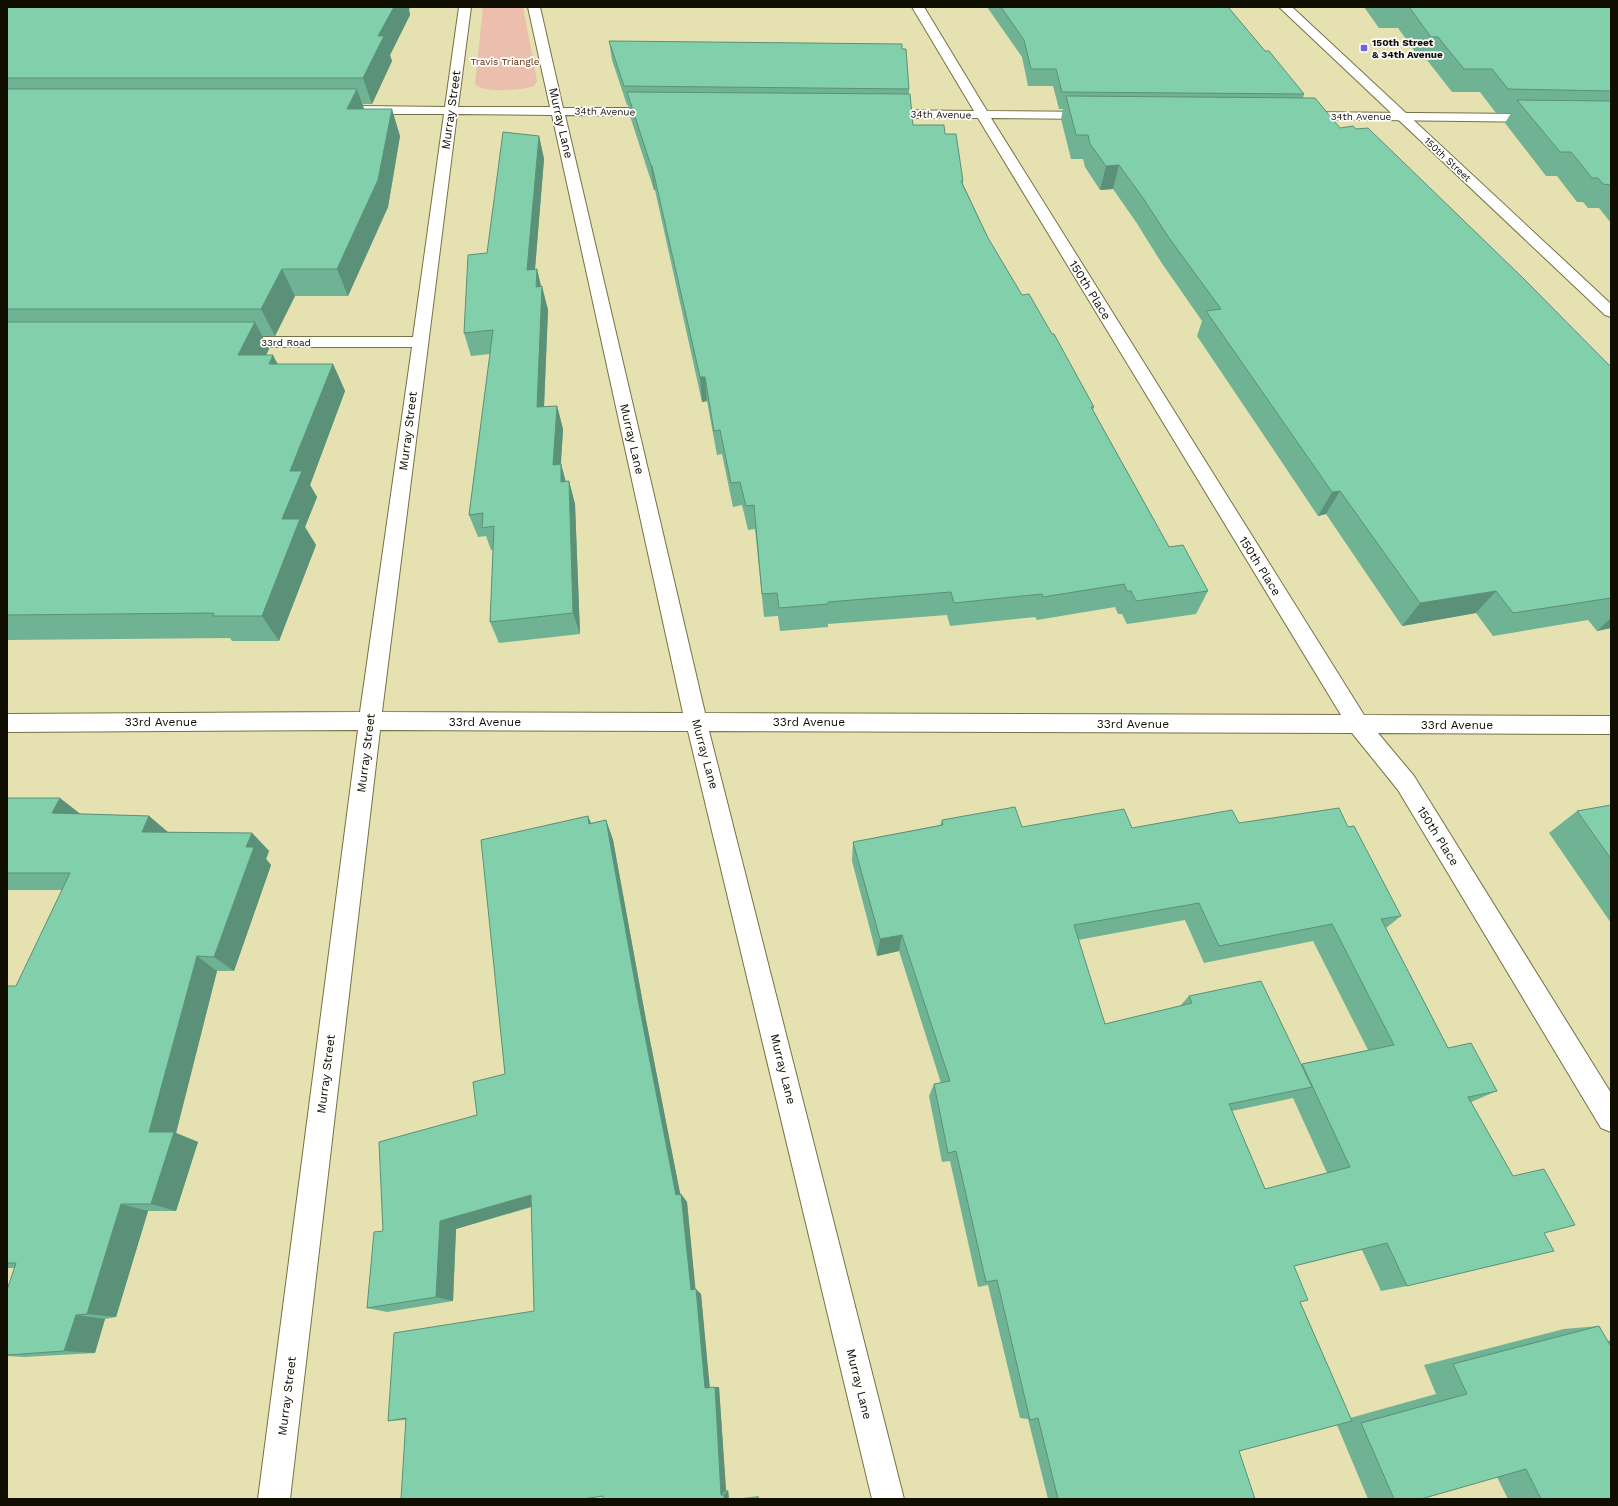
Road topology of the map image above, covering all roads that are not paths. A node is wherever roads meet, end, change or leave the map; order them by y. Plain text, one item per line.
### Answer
1 (465, 7) edge
2 (534, 7) edge
3 (918, 7) edge
4 (1285, 7) edge
5 (452, 109) junction
6 (346, 110) edge
7 (558, 111) junction
8 (676, 112) edge
9 (872, 114) edge
10 (983, 115) junction
11 (1104, 115) edge
12 (1284, 116) edge
13 (1402, 117) junction
14 (1548, 118) edge
15 (1611, 312) edge
16 (219, 342) edge
17 (420, 342) junction
18 (370, 721) junction
19 (696, 722) junction
20 (7, 723) edge
21 (1358, 725) junction
22 (1611, 725) edge
23 (1611, 1118) edge
24 (274, 1499) edge
25 (888, 1499) edge

1 - 5 street, Murray Street
2 - 7 street, Murray Lane
3 - 10 street, 150th Place
4 - 13 street, 150th Street
5 - 6 street, 34th Avenue
5 - 7 street, 34th Avenue
5 - 17 street, Murray Street
7 - 8 street, 34th Avenue
7 - 19 street, Murray Lane
9 - 10 street, 34th Avenue
10 - 11 street, 34th Avenue
10 - 21 street, 150th Place
12 - 13 street, 34th Avenue
13 - 14 street, 34th Avenue
13 - 15 street, 150th Street
16 - 17 street, 33rd Road
17 - 18 street, Murray Street
18 - 19 street, 33rd Avenue
18 - 20 street, 33rd Avenue
18 - 24 street, Murray Street
19 - 21 street, 33rd Avenue
19 - 25 street, Murray Lane
21 - 22 street, 33rd Avenue
21 - 23 street, 150th Place

